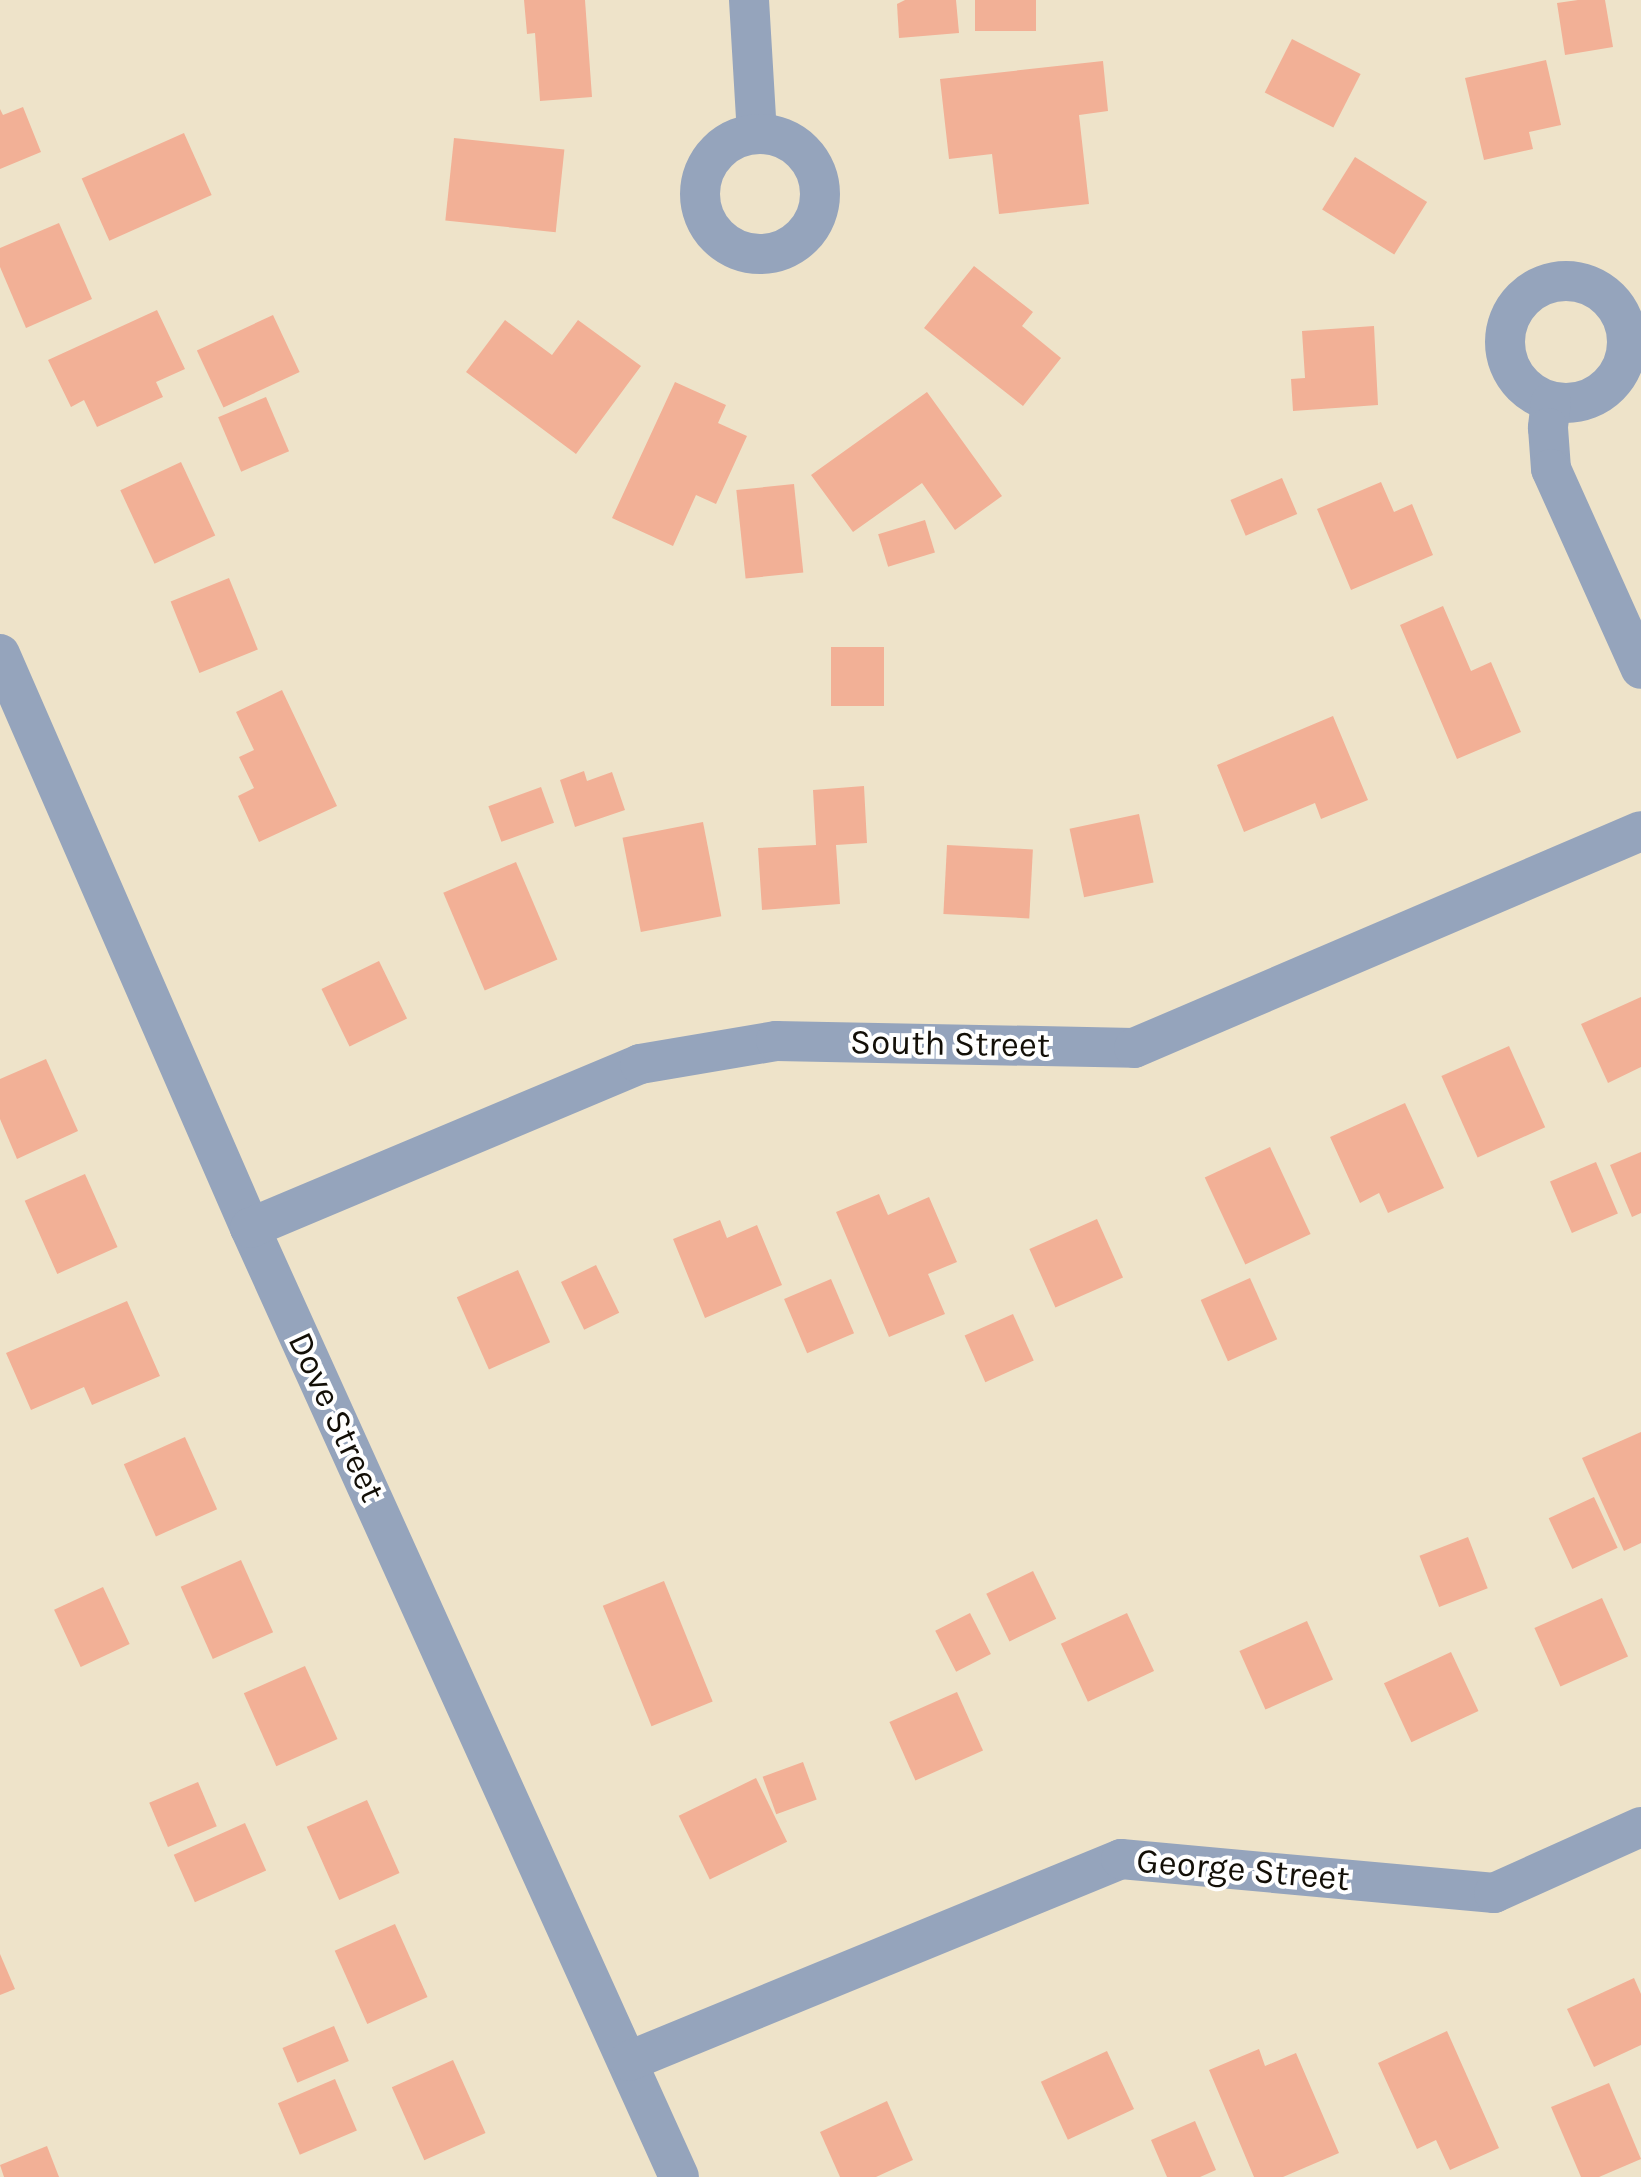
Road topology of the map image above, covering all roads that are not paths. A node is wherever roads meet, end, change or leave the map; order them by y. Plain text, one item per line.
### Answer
1 (749, 0) edge
2 (757, 134) dead end
3 (1552, 402) dead end
4 (0, 654) edge
5 (1641, 669) edge
6 (1641, 832) edge
7 (250, 1228) junction
8 (1641, 1828) edge
9 (630, 2060) junction
10 (679, 2177) edge

1 - 2 street
3 - 5 street
4 - 7 street, Dove Street
6 - 7 street, South Street
7 - 9 street, Dove Street
8 - 9 street, George Street
9 - 10 street, Dove Street

